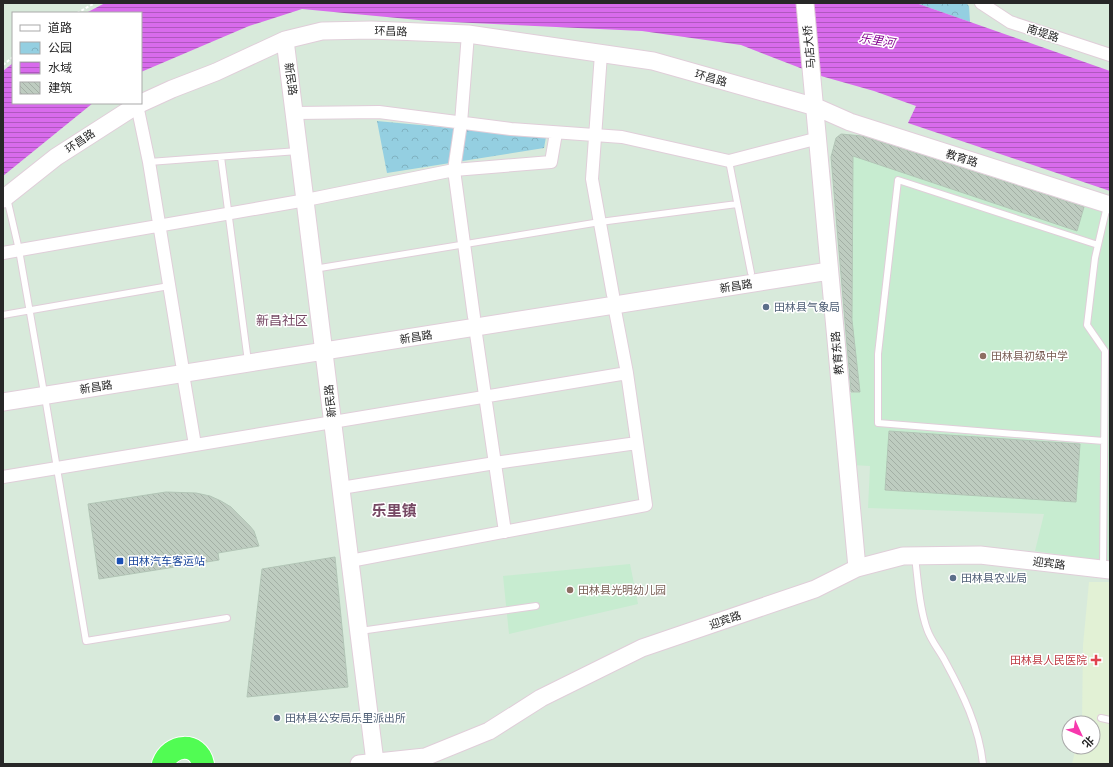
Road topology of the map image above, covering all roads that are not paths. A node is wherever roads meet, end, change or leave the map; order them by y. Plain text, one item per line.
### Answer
1 (805, 3) edge
2 (981, 3) edge
3 (468, 34) junction
4 (285, 40) junction
5 (600, 54) junction
6 (1110, 55) edge
7 (814, 99) junction
8 (142, 103) edge
9 (137, 105) joint
10 (295, 113) junction
11 (461, 123) junction
12 (556, 132) junction
13 (594, 135) junction
14 (819, 138) junction
15 (300, 150) junction
16 (221, 157) junction
17 (729, 161) junction
18 (149, 162) junction
19 (454, 170) junction
20 (5, 197) edge
21 (306, 200) junction
22 (737, 204) junction
23 (1109, 204) edge
24 (228, 214) junction
25 (600, 222) junction
26 (159, 226) junction
27 (464, 243) junction
28 (1098, 246) junction
29 (19, 250) junction
30 (3, 253) edge
31 (828, 266) junction
32 (314, 268) junction
33 (751, 273) junction
34 (169, 286) junction
35 (613, 300) junction
36 (30, 310) junction
37 (3, 315) edge
38 (475, 322) junction
39 (324, 346) junction
40 (247, 354) junction
41 (183, 369) junction
42 (627, 373) junction
43 (44, 391) junction
44 (3, 393) edge
45 (485, 397) junction
46 (3, 402) edge
47 (332, 422) junction
48 (1104, 441) junction
49 (637, 443) junction
50 (195, 445) junction
51 (495, 463) junction
52 (58, 468) junction
53 (3, 477) edge
54 (341, 488) junction
55 (505, 532) junction
56 (915, 555) junction
57 (350, 561) junction
58 (857, 568) junction
59 (1107, 570) edge
60 (536, 606) dead end
61 (227, 618) dead end
62 (358, 632) junction
63 (1101, 718) dead end
64 (1110, 720) edge
65 (367, 763) edge
66 (163, 764) edge
67 (202, 764) edge
68 (983, 764) edge

1 - 7 street, 马店大桥
2 - 6 street, 南堤路
3 - 4 street, 环昌路
3 - 5 street, 环昌路
3 - 11 street
4 - 8 street, 环昌路
4 - 10 street, 新民路
5 - 7 street, 环昌路
5 - 13 street
7 - 14 street, 教育东路
7 - 23 street, 教育路
9 - 18 street
9 - 20 street, 环昌路
10 - 11 street
10 - 15 street, 新民路
11 - 12 street
11 - 19 street
12 - 13 street
12 - 19 street
13 - 17 street
13 - 25 street
14 - 17 street
14 - 31 street, 教育东路
15 - 16 lane
15 - 21 street, 新民路
16 - 18 lane
16 - 24 lane
17 - 22 lane
18 - 26 street
19 - 21 street
19 - 27 street
20 - 29 lane
21 - 24 street
21 - 32 street, 新民路
22 - 25 lane
22 - 33 lane
23 - 28 lane
24 - 26 street
24 - 40 lane
25 - 27 lane
25 - 35 street
26 - 29 street
26 - 34 street
27 - 32 lane
27 - 38 street
28 - 48 lane
28 - 48 lane
29 - 30 street
29 - 36 lane
31 - 33 street, 新昌路
31 - 35 street, 新昌路
31 - 58 street, 教育东路
32 - 39 street, 新民路
33 - 35 street, 新昌路
34 - 36 lane
34 - 41 street
35 - 38 street, 新昌路
35 - 42 street
36 - 37 lane
36 - 43 lane
38 - 39 street, 新昌路
38 - 45 street
39 - 40 street, 新昌路
39 - 41 street, 新昌路
39 - 47 street, 新民路
40 - 41 street, 新昌路
41 - 43 street, 新昌路
41 - 50 street
42 - 45 street
42 - 49 street
43 - 44 street, 新昌路
43 - 46 street, 新昌路
43 - 52 lane
45 - 47 street
45 - 51 street
47 - 50 street
47 - 54 street, 新民路
48 - 59 lane
49 - 51 street
49 - 55 street
50 - 52 street
51 - 54 street
51 - 55 street
52 - 53 street
52 - 61 lane
54 - 57 street, 新民路
55 - 57 street
56 - 58 street, 迎宾路
56 - 59 street, 迎宾路
56 - 68 lane
57 - 62 street, 新民路
58 - 65 street, 迎宾路
60 - 62 lane
62 - 65 street, 新民路
63 - 64 lane
66 - 67 highway

